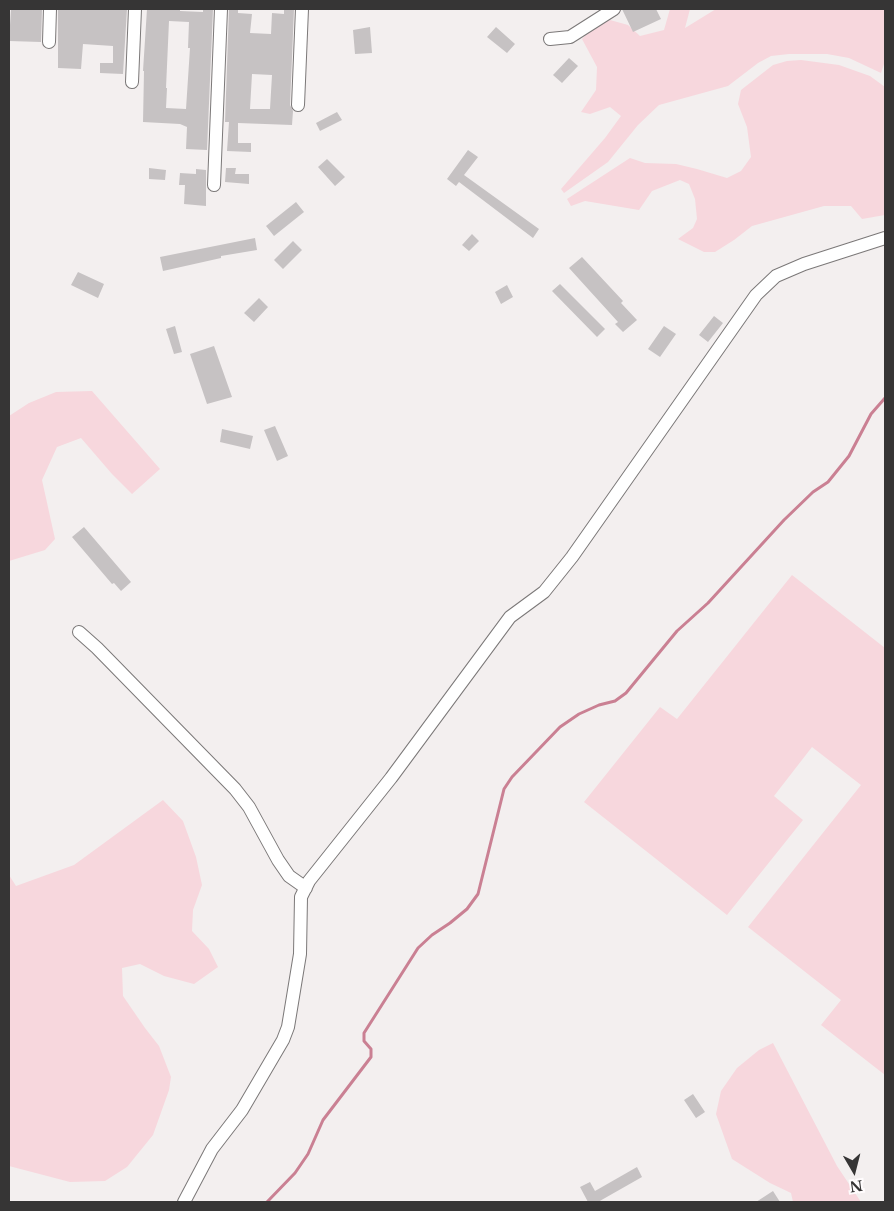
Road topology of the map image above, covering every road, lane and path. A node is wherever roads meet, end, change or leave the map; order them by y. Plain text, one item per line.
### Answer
1 (50, 9) edge
2 (135, 9) edge
3 (221, 9) edge
4 (302, 9) edge
5 (614, 9) edge
6 (550, 39) dead end
7 (49, 42) dead end
8 (132, 82) dead end
9 (298, 105) dead end
10 (214, 185) dead end
11 (885, 238) edge
12 (79, 632) dead end
13 (306, 888) junction
14 (184, 1202) edge

1 - 7 street
2 - 8 street
3 - 10 street
4 - 9 street
5 - 6 street
11 - 13 street
12 - 13 street
13 - 14 street

